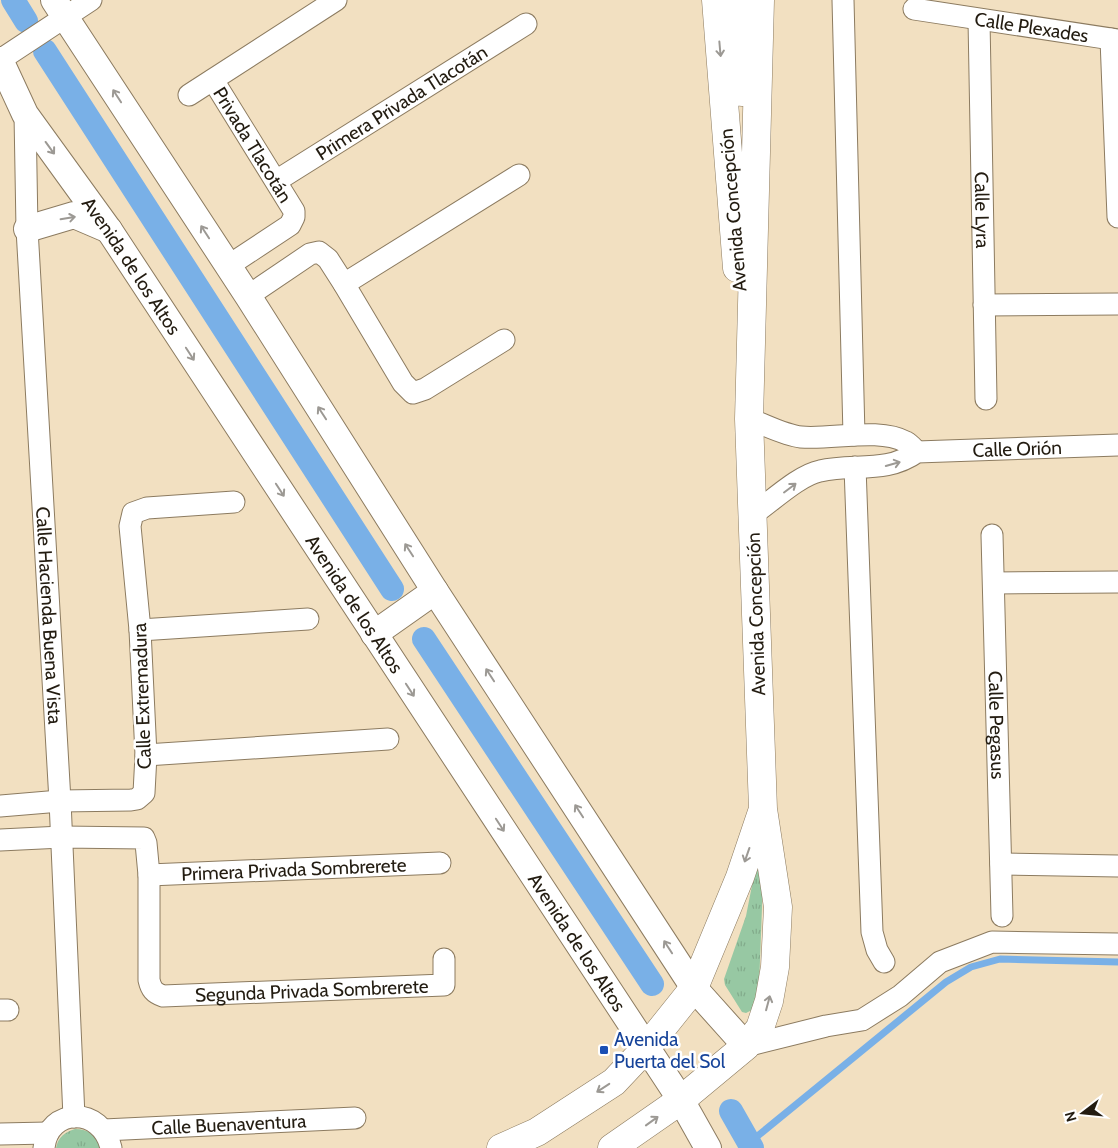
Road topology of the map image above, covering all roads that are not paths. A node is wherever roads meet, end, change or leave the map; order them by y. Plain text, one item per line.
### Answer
1 (91, 0) edge
2 (336, 0) edge
3 (716, 0) edge
4 (737, 0) edge
5 (760, 0) edge
6 (842, 0) edge
7 (60, 8) edge
8 (914, 9) dead end
9 (979, 20) junction
10 (526, 24) dead end
11 (1115, 40) edge
12 (0, 60) edge
13 (213, 80) junction
14 (189, 95) dead end
15 (25, 114) junction
16 (519, 176) dead end
17 (276, 181) junction
18 (1118, 217) edge
19 (27, 229) junction
20 (109, 230) junction
21 (228, 266) junction
22 (752, 281) junction
23 (344, 284) junction
24 (248, 296) junction
25 (1118, 304) edge
26 (984, 305) junction
27 (504, 340) dead end
28 (986, 399) dead end
29 (749, 419) junction
30 (854, 435) junction
31 (1118, 445) edge
32 (917, 452) junction
33 (855, 467) junction
34 (234, 502) dead end
35 (752, 515) junction
36 (992, 535) dead end
37 (1118, 582) edge
38 (994, 583) junction
39 (435, 591) junction
40 (308, 619) dead end
41 (140, 630) junction
42 (374, 634) junction
43 (388, 738) dead end
44 (146, 755) junction
45 (60, 801) junction
46 (0, 806) edge
47 (763, 809) junction
48 (62, 837) junction
49 (0, 840) edge
50 (440, 863) dead end
51 (1001, 864) junction
52 (1118, 866) edge
53 (149, 875) junction
54 (1002, 916) dead end
55 (1118, 944) edge
56 (444, 959) dead end
57 (884, 962) dead end
58 (694, 988) junction
59 (746, 1046) junction
60 (646, 1048) junction
61 (681, 1100) junction
62 (74, 1117) junction
63 (355, 1118) dead end
64 (0, 1134) edge
65 (108, 1139) edge
66 (46, 1140) edge
67 (501, 1148) edge
68 (612, 1148) edge
69 (708, 1148) edge

1 - 7 street
2 - 13 street
3 -> 29 main road, Avenida Concepción
4 - 22 main road, Avenida Concepción
5 - 22 main road, Avenida Concepción
6 - 30 street
7 - 12 street
21 -> 7 street
8 - 9 street, Calle Plexades
9 - 11 street, Calle Plexades
9 - 26 street, Calle Lyra
10 - 17 street, Primera Privada Tlacotán
11 - 18 street
12 - 15 street, Avenida de los Altos
13 - 14 street
13 - 17 street, Privada Tlacotán
15 - 19 street, Calle Hacienda Buena Vista
15 -> 20 street, Avenida de los Altos
16 - 23 street
17 - 21 street, Privada Tlacotán
19 -> 20 street
19 - 45 street, Calle Hacienda Buena Vista
20 -> 42 street, Avenida de los Altos
21 - 24 street
22 - 29 main road, Avenida Concepción
23 - 24 street
23 - 27 street
39 -> 24 street
25 - 26 street
26 - 28 street, Calle Lyra
29 - 30 street
29 - 35 main road, Avenida Concepción
30 - 32 street
31 - 32 street, Calle Orión
33 -> 32 street, Calle Orión
35 -> 33 street, Calle Orión
33 - 57 street
34 - 41 street, Calle Extremadura
35 - 47 main road, Avenida Concepción
36 - 38 street, Calle Pegasus
37 - 38 street
38 - 51 street, Calle Pegasus
39 - 42 street
58 -> 39 street
40 - 41 street
41 - 44 street, Calle Extremadura
42 -> 60 street, Avenida de los Altos
43 - 44 street
44 - 45 street, Calle Extremadura
45 - 46 street, Calle Extremadura
45 - 48 street, Calle Hacienda Buena Vista
47 -> 58 main road, Avenida Concepción
59 -> 47 main road, Avenida Concepción
48 - 49 street
48 - 53 street
48 - 62 street, Calle Hacienda Buena Vista
50 - 53 street, Primera Privada Sombrerete
51 - 52 street
51 - 54 street, Calle Pegasus
53 - 56 street, Segunda Privada Sombrerete
55 - 59 street
58 - 59 street
58 - 60 main road
59 - 61 main road
60 - 61 street, Avenida de los Altos
60 -> 67 main road
68 -> 61 main road
61 - 69 street, Avenida de los Altos
62 - 65 street
62 - 66 street
63 - 65 street, Calle Buenaventura
64 - 66 street

